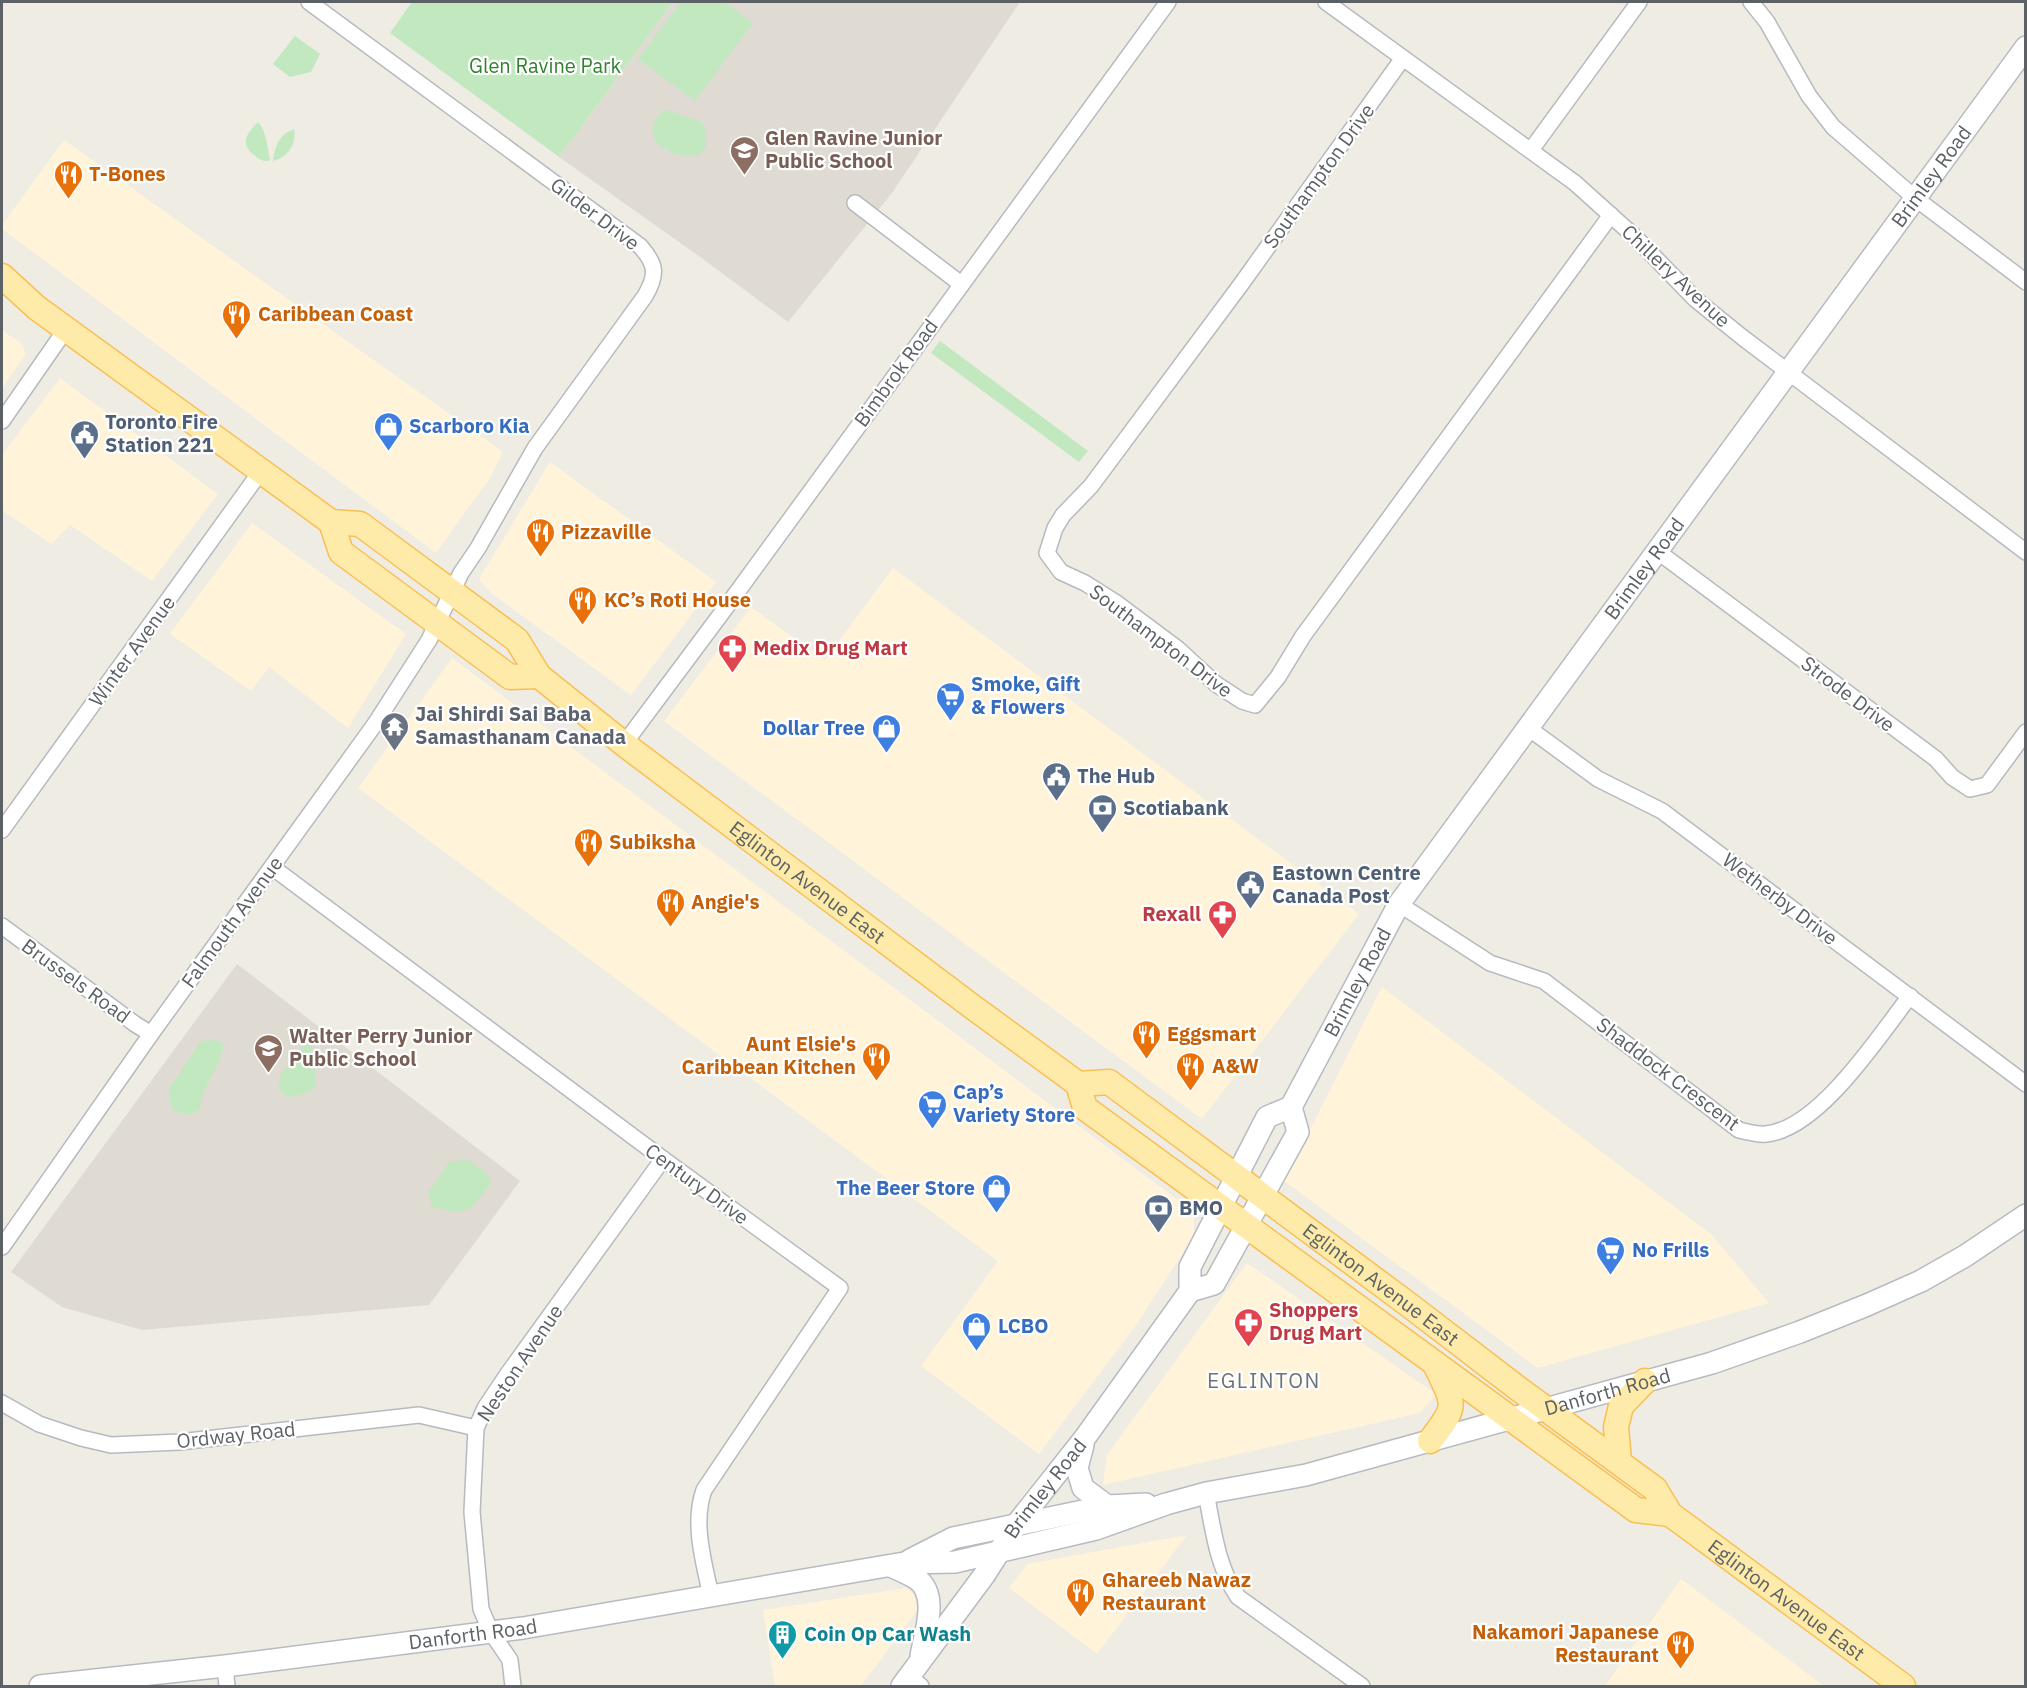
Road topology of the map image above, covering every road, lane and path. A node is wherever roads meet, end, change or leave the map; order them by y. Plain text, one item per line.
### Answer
1 (309, 2) edge
2 (1168, 2) edge
3 (1326, 2) edge
4 (1639, 2) edge
5 (1751, 2) edge
6 (2025, 47) edge
7 (1403, 58) junction
8 (1531, 150) junction
9 (1915, 198) junction
10 (855, 203) dead end
11 (1611, 215) junction
12 (2, 276) edge
13 (2025, 282) edge
14 (961, 284) junction
15 (66, 329) junction
16 (1788, 372) junction
17 (2, 421) edge
18 (261, 471) junction
19 (331, 522) junction
20 (1657, 551) junction
21 (2025, 552) edge
22 (453, 591) junction
23 (436, 622) junction
24 (539, 676) junction
25 (1527, 728) junction
26 (2025, 732) edge
27 (624, 744) junction
28 (2, 830) edge
29 (272, 867) junction
30 (1399, 904) junction
31 (2, 926) edge
32 (1910, 996) junction
33 (151, 1034) junction
34 (1078, 1084) junction
35 (2025, 1084) edge
36 (1291, 1107) junction
37 (663, 1159) junction
38 (1236, 1177) junction
39 (1262, 1197) junction
40 (1221, 1207) junction
41 (2025, 1215) edge
42 (1246, 1226) junction
43 (2, 1247) edge
44 (1190, 1291) junction
45 (1434, 1361) junction
46 (1645, 1381) junction
47 (2, 1403) edge
48 (1548, 1409) junction
49 (1512, 1419) junction
50 (476, 1428) junction
51 (1084, 1439) junction
52 (1430, 1440) junction
53 (1619, 1462) junction
54 (1206, 1493) junction
55 (1166, 1504) junction
56 (1107, 1506) junction
57 (1670, 1514) junction
58 (1016, 1525) junction
59 (999, 1551) junction
60 (897, 1565) junction
61 (711, 1596) junction
62 (491, 1632) junction
63 (226, 1676) edge
64 (913, 1678) edge
65 (40, 1686) edge
66 (513, 1686) edge
67 (1362, 1686) edge
68 (1903, 1686) edge

1 - 22 street, Gilder Drive
2 - 14 street, Bimbrok Road
3 - 7 street, Chillery Avenue
4 - 8 street
5 - 9 street
6 - 9 main road, Brimley Road
7 - 8 street, Chillery Avenue
7 - 11 street, Southampton Drive
8 - 11 street, Chillery Avenue
9 - 13 street
9 - 16 main road, Brimley Road
10 - 14 street
11 - 16 street, Chillery Avenue
12 - 15 main road
14 - 27 street, Bimbrok Road
15 - 17 street
15 - 18 main road
16 - 20 main road, Brimley Road
16 - 21 street, Chillery Avenue
18 - 19 main road
18 - 28 street, Winter Avenue
19 - 22 main road, Eglinton Avenue East
19 - 23 main road
20 - 25 main road, Brimley Road
20 - 26 street, Strode Drive
22 - 23 street, Falmouth Avenue
22 - 24 main road, Eglinton Avenue East
23 - 24 main road
23 - 29 street, Falmouth Avenue
24 - 27 main road, Eglinton Avenue East
25 - 30 main road, Brimley Road
25 - 32 street, Wetherby Drive
27 - 34 main road, Eglinton Avenue East
29 - 33 street, Falmouth Avenue
29 - 37 street, Century Drive
30 - 32 street, Shaddock Crescent
30 - 36 main road, Brimley Road
31 - 33 street, Brussels Road
32 - 35 street, Wetherby Drive
33 - 43 street, Falmouth Avenue
34 - 38 main road, Eglinton Avenue East
34 - 40 main road, Eglinton Avenue East
36 - 38 main road
36 - 39 main road
37 - 50 street, Neston Avenue
37 - 61 street, Century Drive
38 - 39 main road, Eglinton Avenue East
38 - 40 main road
39 - 42 main road
39 - 48 main road, Eglinton Avenue East
40 - 42 main road, Eglinton Avenue East
40 - 44 main road
41 - 46 main road, Danforth Road
42 - 44 main road
42 - 45 main road, Eglinton Avenue East
44 - 51 main road, Brimley Road
45 - 49 main road, Eglinton Avenue East
45 - 52 main road
46 - 48 main road, Danforth Road
46 - 53 main road
47 - 50 street, Ordway Road
48 - 49 main road, Danforth Road
48 - 53 main road, Eglinton Avenue East
49 - 52 main road, Danforth Road
49 - 57 main road, Eglinton Avenue East
50 - 62 street, Neston Avenue
51 - 56 main road
51 - 58 main road, Brimley Road
52 - 54 main road, Danforth Road
53 - 57 main road, Eglinton Avenue East
54 - 55 main road, Danforth Road
54 - 67 street
55 - 56 main road, Danforth Road
55 - 59 main road, Danforth Road
56 - 58 main road, Danforth Road
57 - 68 main road, Eglinton Avenue East
58 - 59 main road, Brimley Road
58 - 60 main road, Danforth Road
59 - 60 main road, Danforth Road
59 - 64 main road, Brimley Road
60 - 61 main road, Danforth Road
60 - 64 main road
61 - 62 main road, Danforth Road
62 - 63 main road, Danforth Road
62 - 66 street, Neston Avenue
63 - 65 main road, Danforth Road

